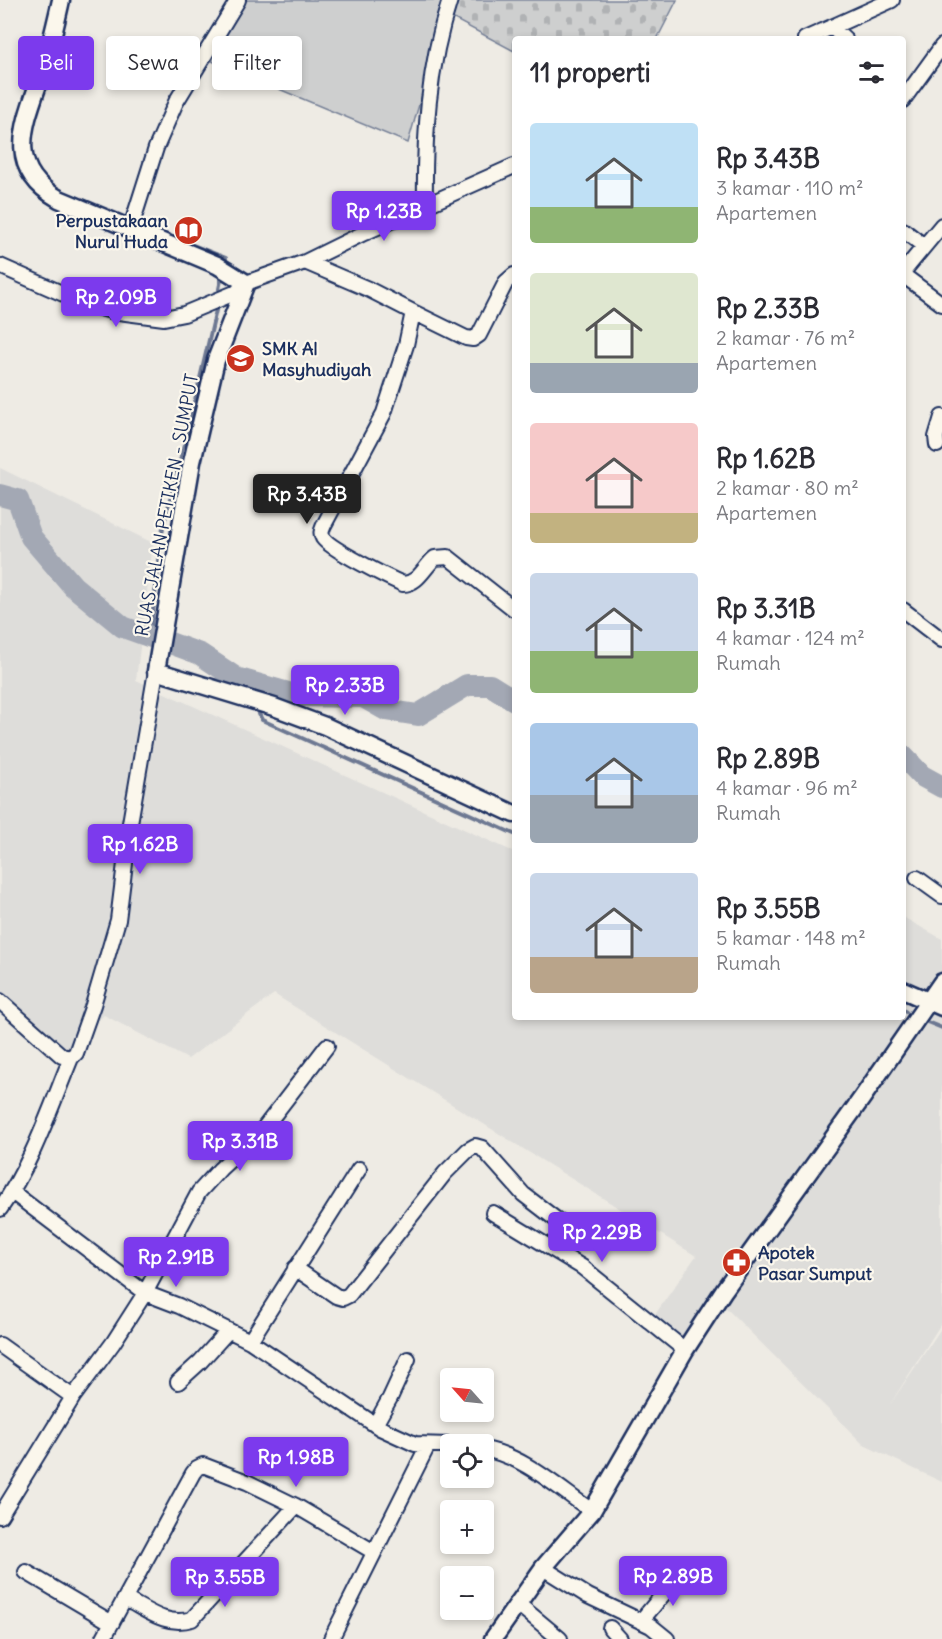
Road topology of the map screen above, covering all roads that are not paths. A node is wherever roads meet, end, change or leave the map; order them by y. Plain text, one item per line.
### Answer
1 (62, 0) edge
2 (238, 0) edge
3 (450, 0) edge
4 (892, 0) edge
5 (832, 27) junction
6 (812, 36) edge
7 (841, 36) edge
8 (942, 46) edge
9 (906, 93) edge
10 (512, 167) edge
11 (424, 206) junction
12 (942, 225) edge
13 (130, 230) junction
14 (906, 232) edge
15 (924, 246) junction
16 (305, 262) junction
17 (0, 267) edge
18 (906, 269) edge
19 (906, 275) edge
20 (512, 276) edge
21 (246, 283) junction
22 (942, 304) edge
23 (413, 312) junction
24 (942, 417) edge
25 (937, 446) dead end
26 (512, 607) edge
27 (906, 612) edge
28 (942, 640) edge
29 (156, 671) junction
30 (512, 813) edge
31 (917, 878) dead end
32 (942, 896) edge
33 (942, 982) edge
34 (906, 991) edge
35 (0, 1001) edge
36 (935, 1004) edge
37 (327, 1046) dead end
38 (71, 1058) junction
39 (358, 1169) dead end
40 (12, 1192) junction
41 (0, 1209) edge
42 (493, 1213) dead end
43 (562, 1224) dead end
44 (295, 1268) junction
45 (145, 1293) junction
46 (228, 1331) junction
47 (250, 1341) junction
48 (0, 1345) edge
49 (685, 1350) junction
50 (408, 1359) dead end
51 (178, 1382) dead end
52 (74, 1397) junction
53 (375, 1425) junction
54 (428, 1444) junction
55 (440, 1445) edge
56 (494, 1450) edge
57 (296, 1506) junction
58 (592, 1511) junction
59 (0, 1516) edge
60 (374, 1552) junction
61 (543, 1568) junction
62 (26, 1572) dead end
63 (680, 1574) dead end
64 (125, 1599) junction
65 (518, 1604) junction
66 (641, 1621) junction
67 (112, 1623) junction
68 (610, 1628) dead end
69 (103, 1639) edge
70 (331, 1639) edge
71 (494, 1639) edge
72 (560, 1639) edge
73 (620, 1639) edge
74 (667, 1639) edge

1 - 13 main road
2 - 13 street
3 - 11 street
4 - 5 street
5 - 6 street
5 - 7 street
8 - 9 street
10 - 11 street
11 - 16 street
12 - 15 street
13 - 21 main road
14 - 15 street
15 - 18 street
16 - 21 street
16 - 23 street
17 - 21 street
19 - 22 street
20 - 23 street
21 - 29 main road, RUAS JALAN PETIKEN - SUMPUT
23 - 26 street
24 - 25 street
27 - 28 street
29 - 30 main road
29 - 38 street
31 - 32 street
33 - 36 main road
34 - 36 main road
35 - 38 street
36 - 49 main road
37 - 45 street
38 - 40 street
39 - 44 street
40 - 41 street
40 - 45 street
42 - 49 street
43 - 44 street
44 - 47 street
45 - 46 street
45 - 52 street
46 - 47 street
46 - 51 street
47 - 53 street
48 - 52 street
49 - 58 main road
50 - 53 street
52 - 59 street
53 - 54 street
54 - 55 street
54 - 60 street
56 - 58 street
57 - 60 street
57 - 64 street
57 - 64 street
58 - 61 main road
60 - 70 street
61 - 65 main road
61 - 66 street
62 - 67 street
63 - 66 street
64 - 67 street
65 - 71 main road
65 - 72 street
66 - 74 street
67 - 69 street
68 - 73 street

